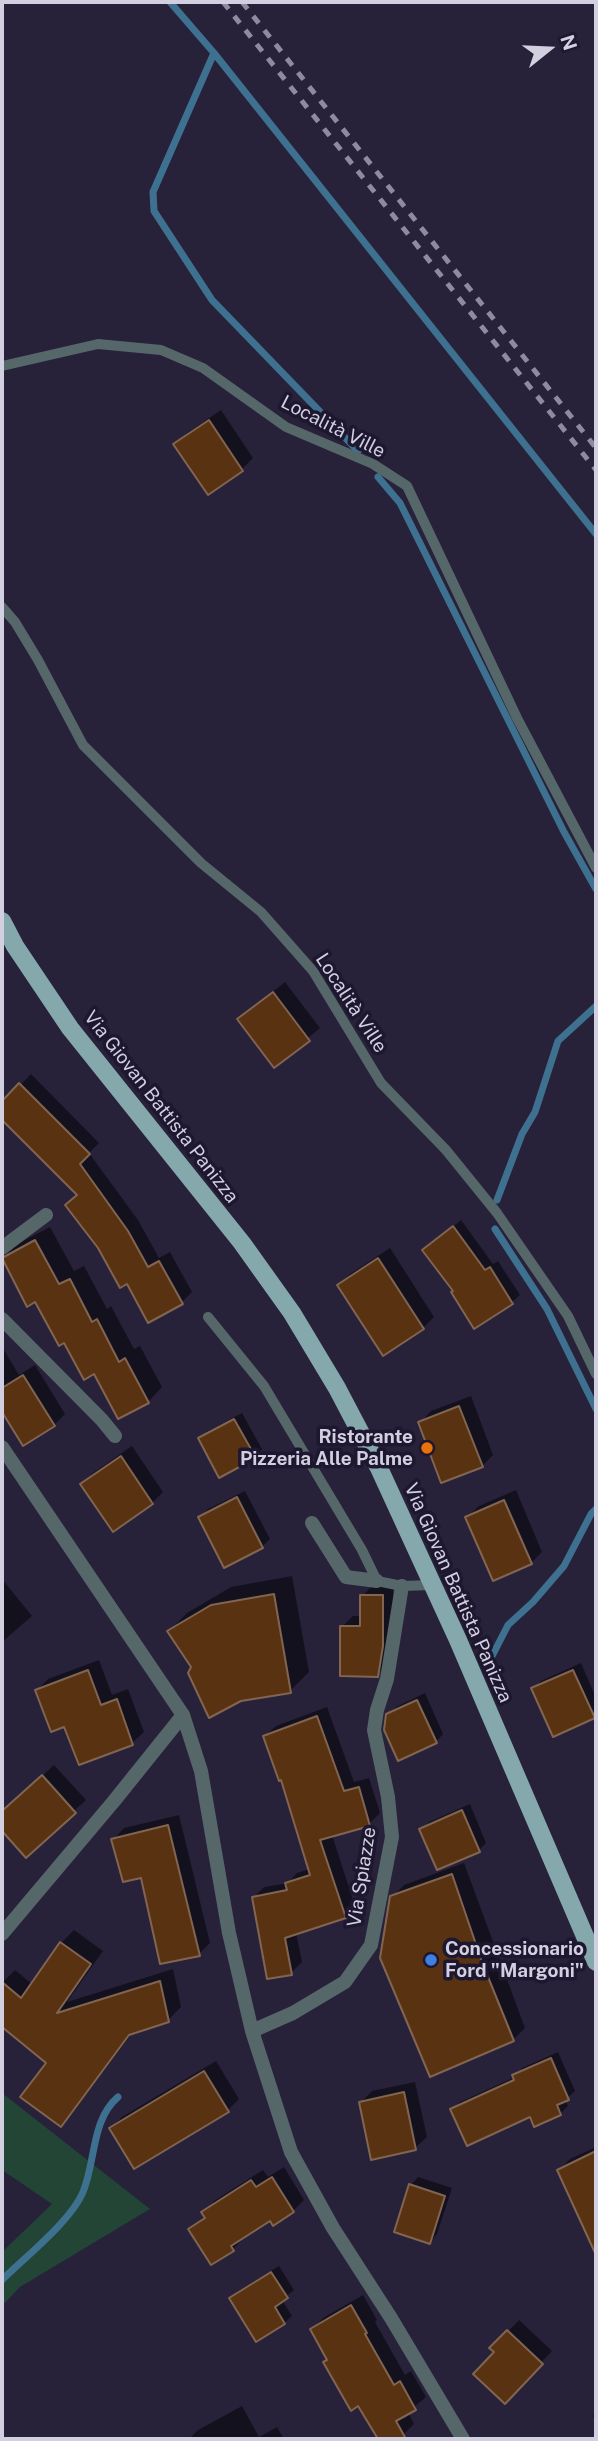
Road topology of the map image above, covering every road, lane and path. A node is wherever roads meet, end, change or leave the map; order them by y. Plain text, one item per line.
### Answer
1 (2, 366) edge
2 (2, 607) edge
3 (596, 868) edge
4 (2, 920) edge
5 (46, 1214) dead end
6 (2, 1248) edge
7 (208, 1317) dead end
8 (2, 1320) edge
9 (596, 1374) edge
10 (115, 1436) dead end
11 (2, 1447) edge
12 (312, 1523) dead end
13 (377, 1581) junction
14 (433, 1585) junction
15 (402, 1586) junction
16 (183, 1715) junction
17 (2, 1934) edge
18 (596, 1962) edge
19 (252, 2031) junction
20 (463, 2439) edge

1 - 3 lane, Località Ville
2 - 9 lane, Località Ville
4 - 14 main road, Via Giovan Battista Panizza
5 - 6 street
7 - 13 lane
8 - 10 street
11 - 16 street
12 - 13 street
13 - 15 lane
14 - 15 lane
14 - 18 main road, Via Giovan Battista Panizza
15 - 19 street, Via Spiazze
16 - 17 street
16 - 19 street
19 - 20 street

